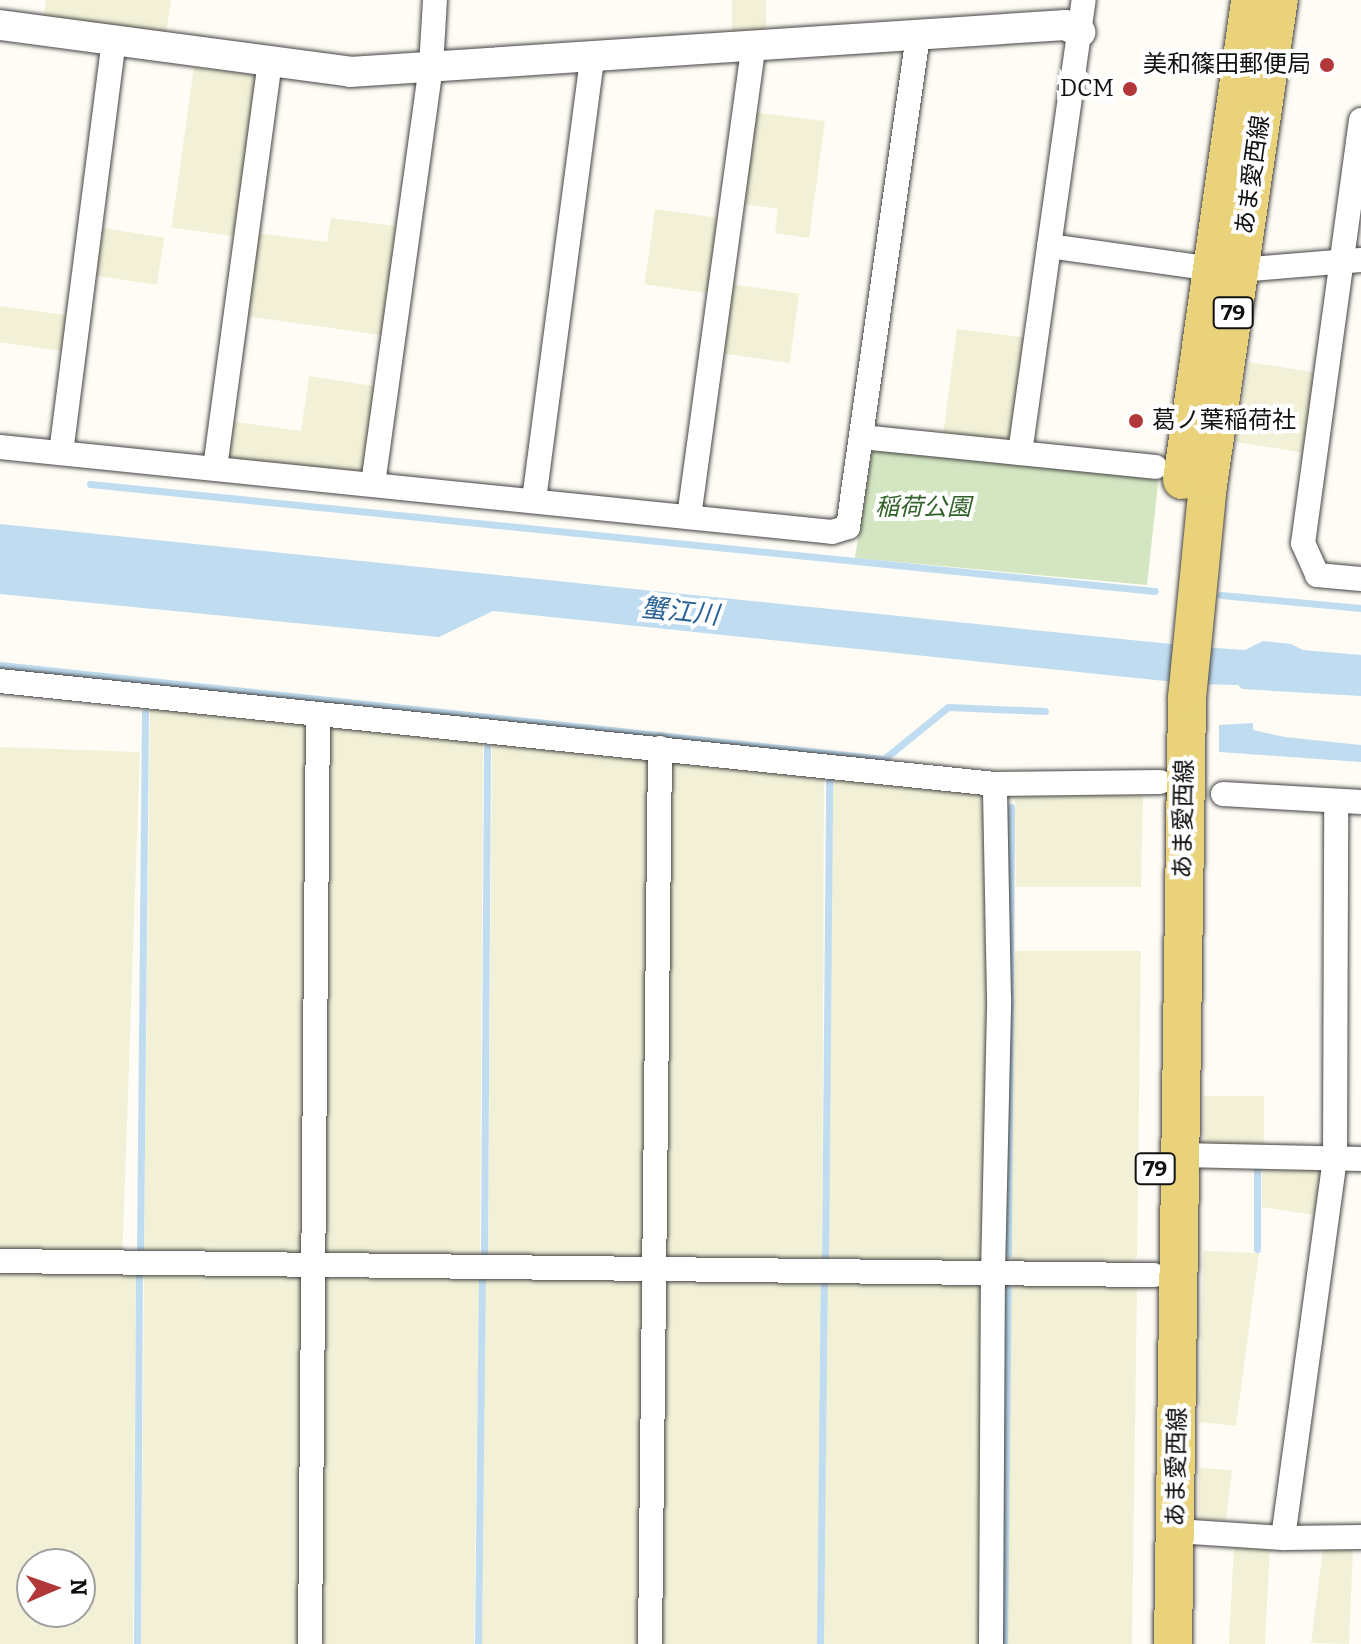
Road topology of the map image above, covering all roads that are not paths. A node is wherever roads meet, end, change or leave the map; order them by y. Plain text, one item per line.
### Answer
1 (435, 0) edge
2 (1084, 0) edge
3 (1250, 0) edge
4 (1279, 0) edge
5 (0, 25) edge
6 (1080, 32) junction
7 (918, 36) junction
8 (114, 40) junction
9 (753, 47) junction
10 (592, 58) junction
11 (270, 61) junction
12 (431, 67) junction
13 (1361, 120) edge
14 (1049, 246) junction
15 (1351, 260) edge
16 (1226, 270) junction
17 (861, 437) junction
18 (0, 447) edge
19 (61, 453) junction
20 (1020, 453) junction
21 (1155, 467) dead end
22 (215, 468) junction
23 (373, 484) junction
24 (534, 500) junction
25 (689, 517) junction
26 (1361, 579) edge
27 (0, 681) edge
28 (1176, 696) junction
29 (318, 714) junction
30 (660, 748) junction
31 (1160, 782) junction
32 (995, 784) junction
33 (1223, 794) dead end
34 (1336, 801) junction
35 (1361, 802) edge
36 (1181, 1155) junction
37 (1335, 1158) junction
38 (1361, 1159) edge
39 (0, 1261) edge
40 (313, 1264) junction
41 (654, 1268) junction
42 (993, 1273) junction
43 (1154, 1275) junction
44 (1176, 1531) junction
45 (1361, 1537) edge
46 (1283, 1538) junction
47 (310, 1644) edge
48 (650, 1644) edge
49 (991, 1644) edge
50 (1149, 1644) edge
51 (1173, 1644) edge

1 - 12 street
2 - 6 street
3 - 16 main road, あま愛西線 / 79
4 - 16 main road, あま愛西線 / 79
5 - 8 street
6 - 7 street
6 - 14 street
7 - 9 street
7 - 17 street
8 - 11 street
8 - 19 street
9 - 10 street
9 - 25 street
10 - 12 street
10 - 24 street
11 - 12 street
11 - 22 street
12 - 23 street
13 - 15 street
14 - 16 street
14 - 20 street
15 - 16 street
15 - 26 street
16 - 28 main road, あま愛西線 / 79
17 - 20 street
17 - 25 street
18 - 19 street
19 - 22 street
20 - 21 street
22 - 23 street
23 - 24 street
24 - 25 street
27 - 29 street
28 - 31 main road, あま愛西線 / 79
28 - 36 main road, あま愛西線 / 79
29 - 30 street
29 - 40 street
30 - 32 street
30 - 41 street
31 - 32 street
31 - 43 main road, あま愛西線 / 79
32 - 42 street
33 - 34 street
34 - 35 street
34 - 37 street
36 - 37 street
36 - 44 main road, あま愛西線 / 79
37 - 38 street
37 - 46 street
39 - 40 street
40 - 41 street
40 - 47 street
41 - 42 street
41 - 48 street
42 - 43 street
42 - 49 street
43 - 50 main road, あま愛西線 / 79
44 - 46 street
44 - 51 main road, あま愛西線 / 79
45 - 46 street

